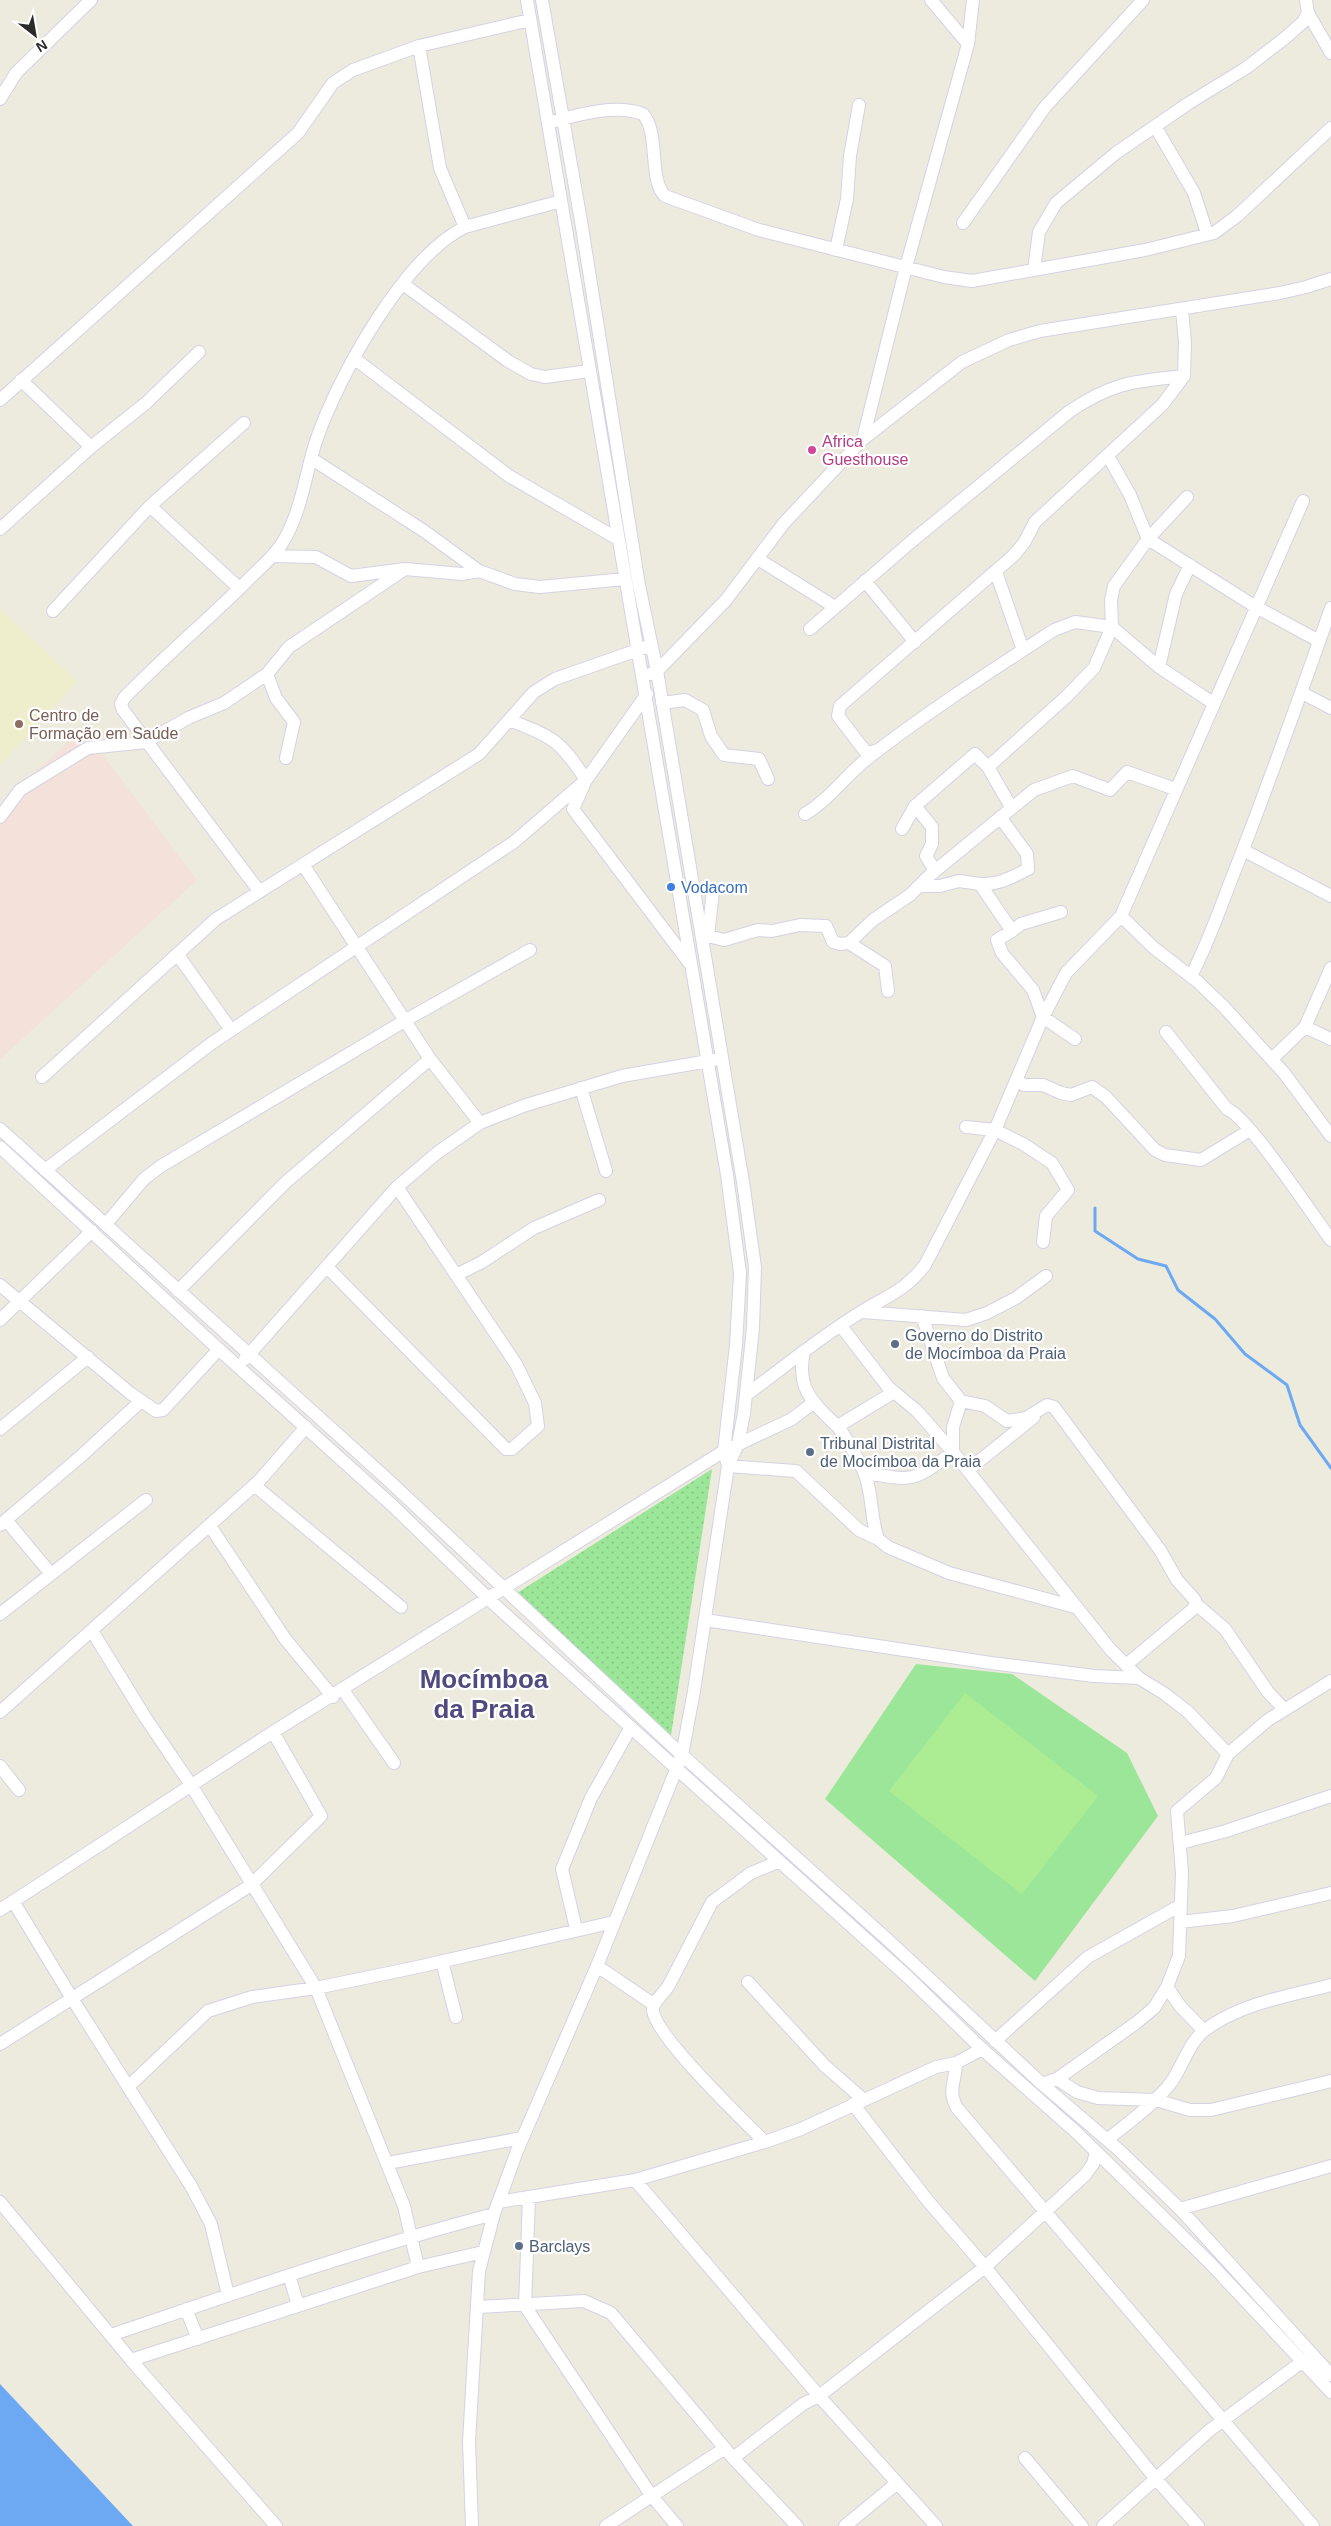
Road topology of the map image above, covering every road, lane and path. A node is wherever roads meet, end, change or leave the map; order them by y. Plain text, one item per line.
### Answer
1 (91, 0) edge
2 (527, 0) edge
3 (542, 0) edge
4 (931, 0) edge
5 (973, 0) edge
6 (1143, 0) edge
7 (1306, 0) edge
8 (1308, 13) junction
9 (530, 20) junction
10 (968, 44) junction
11 (419, 46) junction
12 (1331, 53) edge
13 (0, 98) edge
14 (859, 105) dead end
15 (563, 119) junction
16 (547, 123) junction
17 (1156, 126) junction
18 (1331, 128) edge
19 (561, 201) junction
20 (963, 223) dead end
21 (465, 227) junction
22 (1207, 233) junction
23 (836, 250) junction
24 (906, 268) junction
25 (1034, 269) junction
26 (1330, 281) edge
27 (403, 284) junction
28 (1182, 310) junction
29 (199, 352) dead end
30 (355, 359) junction
31 (589, 371) junction
32 (1184, 376) junction
33 (21, 380) junction
34 (606, 383) junction
35 (592, 386) junction
36 (0, 400) edge
37 (244, 423) dead end
38 (863, 439) junction
39 (91, 447) junction
40 (1108, 456) junction
41 (312, 459) junction
42 (1187, 497) dead end
43 (1303, 501) dead end
44 (150, 506) junction
45 (0, 529) edge
46 (1148, 538) junction
47 (618, 539) junction
48 (272, 556) junction
49 (758, 559) junction
50 (1190, 565) junction
51 (405, 569) junction
52 (478, 571) junction
53 (996, 572) junction
54 (625, 579) junction
55 (865, 581) junction
56 (239, 588) junction
57 (835, 607) junction
58 (1256, 607) junction
59 (1331, 608) edge
60 (53, 611) dead end
61 (1112, 627) junction
62 (810, 630) dead end
63 (1320, 641) junction
64 (915, 642) junction
65 (651, 646) junction
66 (638, 650) junction
67 (1023, 650) junction
68 (1159, 668) junction
69 (657, 671) junction
70 (267, 674) junction
71 (644, 676) junction
72 (1302, 693) junction
73 (646, 694) junction
74 (662, 703) junction
75 (1213, 703) junction
76 (1331, 708) edge
77 (510, 720) junction
78 (146, 742) junction
79 (878, 750) junction
80 (286, 758) dead end
81 (988, 767) junction
82 (768, 779) dead end
83 (586, 780) junction
84 (1175, 789) junction
85 (915, 806) junction
86 (1011, 808) junction
87 (805, 814) dead end
88 (0, 817) edge
89 (1000, 817) junction
90 (902, 829) dead end
91 (1243, 850) junction
92 (304, 866) junction
93 (935, 871) junction
94 (980, 884) junction
95 (919, 886) junction
96 (259, 891) junction
97 (714, 891) dead end
98 (1331, 896) edge
99 (1061, 912) dead end
100 (1121, 916) junction
101 (1012, 931) junction
102 (849, 943) junction
103 (358, 948) junction
104 (530, 950) dead end
105 (178, 955) junction
106 (690, 964) junction
107 (1331, 968) edge
108 (1191, 976) junction
109 (888, 991) dead end
110 (1043, 1017) junction
111 (406, 1020) junction
112 (1305, 1027) junction
113 (232, 1030) junction
114 (1166, 1032) dead end
115 (1074, 1039) dead end
116 (1331, 1039) edge
117 (430, 1059) junction
118 (721, 1059) junction
119 (1272, 1059) junction
120 (706, 1061) junction
121 (42, 1078) dead end
122 (1016, 1080) junction
123 (582, 1088) junction
124 (480, 1123) junction
125 (966, 1127) dead end
126 (0, 1129) edge
127 (995, 1130) junction
128 (1250, 1130) junction
129 (1331, 1136) edge
130 (0, 1147) edge
131 (45, 1170) junction
132 (606, 1171) dead end
133 (396, 1187) junction
134 (599, 1200) dead end
135 (106, 1224) junction
136 (92, 1231) junction
137 (1331, 1240) edge
138 (1043, 1242) dead end
139 (327, 1267) junction
140 (456, 1275) junction
141 (1046, 1276) dead end
142 (0, 1285) edge
143 (178, 1292) junction
144 (19, 1301) junction
145 (861, 1312) junction
146 (922, 1316) junction
147 (0, 1320) edge
148 (840, 1326) junction
149 (219, 1349) junction
150 (804, 1351) junction
151 (249, 1354) junction
152 (88, 1357) junction
153 (238, 1366) junction
154 (894, 1392) junction
155 (746, 1395) junction
156 (140, 1401) junction
157 (961, 1401) junction
158 (813, 1403) junction
159 (1048, 1405) junction
160 (838, 1426) junction
161 (306, 1428) junction
162 (0, 1429) edge
163 (738, 1444) junction
164 (724, 1451) junction
165 (953, 1452) junction
166 (728, 1466) junction
167 (968, 1470) junction
168 (864, 1472) junction
169 (386, 1478) junction
170 (254, 1485) junction
171 (375, 1490) junction
172 (146, 1500) dead end
173 (3, 1522) edge
174 (210, 1526) junction
175 (878, 1539) junction
176 (51, 1574) junction
177 (504, 1588) junction
178 (488, 1599) junction
179 (1196, 1604) junction
180 (401, 1607) dead end
181 (1075, 1607) junction
182 (0, 1614) edge
183 (705, 1620) junction
184 (92, 1632) junction
185 (1126, 1665) junction
186 (1139, 1678) junction
187 (1331, 1681) edge
188 (338, 1693) junction
189 (1284, 1709) junction
190 (0, 1712) edge
191 (631, 1728) junction
192 (274, 1732) junction
193 (1228, 1754) junction
194 (682, 1755) junction
195 (394, 1763) dead end
196 (0, 1766) edge
197 (676, 1769) junction
198 (191, 1785) junction
199 (19, 1790) dead end
200 (1331, 1796) edge
201 (778, 1841) junction
202 (1181, 1843) junction
203 (768, 1853) junction
204 (778, 1862) junction
205 (251, 1885) junction
206 (1331, 1893) edge
207 (5, 1903) edge
208 (1181, 1905) junction
209 (614, 1922) junction
210 (1180, 1922) junction
211 (576, 1928) junction
212 (442, 1960) junction
213 (597, 1966) junction
214 (748, 1982) dead end
215 (1331, 1985) edge
216 (1167, 1987) junction
217 (316, 1988) junction
218 (73, 2000) junction
219 (653, 2004) junction
220 (456, 2017) dead end
221 (1204, 2031) junction
222 (995, 2041) junction
223 (0, 2044) edge
224 (982, 2049) junction
225 (956, 2062) junction
226 (1057, 2079) junction
227 (1331, 2081) edge
228 (1042, 2084) junction
229 (128, 2087) junction
230 (1156, 2100) junction
231 (858, 2102) junction
232 (522, 2138) junction
233 (1108, 2140) junction
234 (765, 2142) junction
235 (1096, 2152) junction
236 (388, 2163) junction
237 (1331, 2166) edge
238 (635, 2180) junction
239 (529, 2198) junction
240 (0, 2202) edge
241 (496, 2208) junction
242 (1180, 2209) junction
243 (1046, 2212) junction
244 (411, 2236) junction
245 (483, 2252) junction
246 (418, 2267) junction
247 (985, 2267) junction
248 (289, 2275) junction
249 (228, 2295) junction
250 (298, 2305) junction
251 (525, 2306) junction
252 (478, 2307) junction
253 (186, 2309) junction
254 (111, 2335) junction
255 (198, 2340) junction
256 (131, 2360) junction
257 (1303, 2362) junction
258 (1331, 2375) edge
259 (1331, 2392) edge
260 (819, 2396) junction
261 (1223, 2420) junction
262 (729, 2453) junction
263 (1025, 2458) dead end
264 (1156, 2479) junction
265 (896, 2484) junction
266 (652, 2495) junction
267 (276, 2526) edge
268 (472, 2526) edge
269 (606, 2526) edge
270 (677, 2526) edge
271 (797, 2526) edge
272 (845, 2526) edge
273 (936, 2526) edge
274 (1082, 2526) edge
275 (1103, 2526) edge
276 (1198, 2526) edge
277 (1314, 2526) edge

1 - 13 street
2 - 9 street
3 - 15 street
4 - 10 street
5 - 10 street
6 - 20 street
7 - 8 street
8 - 12 street
8 - 17 street
9 - 11 street
9 - 16 street
10 - 24 street
11 - 21 street
11 - 33 street
14 - 23 street
15 - 16 street
15 - 23 street
15 - 34 street
16 - 19 street
17 - 22 street
17 - 25 street
18 - 22 street
19 - 21 street
19 - 31 street
21 - 27 street
22 - 25 street
23 - 24 street
24 - 25 street
24 - 38 street
26 - 28 street
27 - 30 street
27 - 31 street
28 - 32 street
28 - 38 street
29 - 39 street
30 - 41 street
30 - 47 street
31 - 35 street
32 - 40 street
32 - 55 street
33 - 36 street
33 - 39 street
34 - 35 street
34 - 65 street
35 - 47 street
37 - 44 street
38 - 49 street
39 - 45 street
40 - 46 street
40 - 53 street
41 - 48 street
41 - 52 street
42 - 46 street
43 - 58 street
44 - 56 street
44 - 60 street
46 - 50 street
46 - 61 street
47 - 54 street
48 - 51 street
48 - 56 street
49 - 57 street
49 - 69 street
50 - 58 street
50 - 68 street
51 - 52 street
51 - 70 street
52 - 54 street
53 - 64 street
53 - 67 street
54 - 66 street
55 - 57 street
55 - 64 street
56 - 78 street
57 - 62 street
58 - 63 street
58 - 75 street
59 - 63 street
61 - 67 street
61 - 68 street
61 - 81 street
63 - 72 street
64 - 79 street
65 - 66 street
65 - 69 street
66 - 71 street
66 - 77 street
67 - 79 street
68 - 75 street
69 - 71 street
69 - 74 street
70 - 78 street
70 - 80 street
71 - 73 street
72 - 76 street
72 - 91 street
73 - 83 street
73 - 106 street
74 - 82 street
74 - 118 street
75 - 84 street
77 - 83 street
77 - 92 street
78 - 88 street
78 - 96 street
79 - 87 street
81 - 85 street
81 - 86 street
83 - 103 street
83 - 106 street
84 - 86 street
84 - 100 street
85 - 90 street
85 - 93 street
86 - 89 street
89 - 93 street
89 - 94 street
91 - 98 street
91 - 108 street
92 - 96 street
92 - 103 street
93 - 95 street
94 - 95 street
94 - 101 street
95 - 102 street
96 - 105 street
97 - 102 street
99 - 101 street
100 - 108 street
100 - 110 street
101 - 110 street
102 - 109 street
103 - 111 street
103 - 113 street
104 - 111 street
105 - 113 street
105 - 121 street
106 - 120 street
107 - 112 street
108 - 119 street
110 - 115 street
110 - 122 street
111 - 117 street
111 - 135 street
112 - 116 street
112 - 119 street
113 - 131 street
114 - 128 street
117 - 124 street
117 - 143 street
118 - 120 street
118 - 155 street
119 - 129 street
120 - 123 street
120 - 164 street
122 - 127 street
122 - 128 street
123 - 124 street
123 - 132 street
124 - 133 street
125 - 127 street
126 - 131 street
127 - 138 street
127 - 145 street
128 - 137 street
130 - 136 street
131 - 135 street
133 - 139 street
133 - 140 street
134 - 140 street
135 - 143 street
136 - 144 street
136 - 149 street
139 - 140 street
139 - 151 street
141 - 146 street
142 - 144 street
143 - 151 street
144 - 147 street
144 - 152 street
145 - 146 street
145 - 148 street
146 - 157 street
148 - 150 street
148 - 154 street
149 - 153 street
149 - 156 street
150 - 155 street
150 - 158 street
151 - 153 street
151 - 169 street
152 - 156 street
152 - 162 street
153 - 161 street
154 - 160 street
154 - 165 street
155 - 163 street
156 - 173 street
157 - 159 street
157 - 165 street
158 - 160 street
158 - 163 street
159 - 167 street
159 - 179 street
160 - 168 street
161 - 170 street
161 - 171 street
163 - 164 street
163 - 166 street
164 - 166 street
164 - 177 street
165 - 167 street
165 - 168 street
166 - 175 street
166 - 183 street
167 - 181 street
168 - 175 street
169 - 171 street
169 - 177 street
170 - 174 street
170 - 180 street
171 - 178 street
172 - 176 street
173 - 176 street
174 - 184 street
174 - 188 street
175 - 181 street
176 - 182 street
177 - 178 street
177 - 194 street
178 - 188 street
178 - 191 street
179 - 185 street
179 - 189 street
181 - 185 street
183 - 186 street
183 - 194 street
184 - 190 street
184 - 198 street
185 - 186 street
186 - 193 street
187 - 189 street
188 - 192 street
188 - 195 street
189 - 193 street
191 - 197 street
191 - 211 street
192 - 198 street
192 - 205 street
193 - 202 street
194 - 197 street
194 - 201 street
196 - 199 street
197 - 203 street
197 - 209 street
198 - 205 street
198 - 207 street
200 - 202 street
201 - 203 street
201 - 222 street
202 - 208 street
203 - 204 street
204 - 219 street
204 - 224 street
205 - 217 street
205 - 218 street
206 - 210 street
207 - 218 street
208 - 210 street
208 - 222 street
209 - 211 street
209 - 213 street
210 - 216 street
211 - 212 street
212 - 217 street
212 - 220 street
213 - 219 street
213 - 232 street
214 - 231 street
215 - 221 street
216 - 221 street
216 - 226 street
217 - 229 street
217 - 236 street
218 - 223 street
218 - 229 street
219 - 234 street
221 - 230 street
222 - 228 street
224 - 225 street
224 - 235 street
225 - 231 street
225 - 243 street
226 - 228 street
226 - 230 street
227 - 230 street
228 - 233 street
229 - 249 street
230 - 233 street
231 - 234 street
231 - 247 street
232 - 236 street
232 - 241 street
233 - 242 street
234 - 238 street
235 - 243 street
235 - 257 street
236 - 244 street
237 - 242 street
238 - 239 street
238 - 260 street
239 - 241 street
239 - 251 street
240 - 254 street
241 - 244 street
241 - 245 street
242 - 258 street
243 - 247 street
243 - 261 street
244 - 246 street
244 - 248 street
245 - 246 street
245 - 252 street
246 - 250 street
247 - 260 street
247 - 264 street
248 - 249 street
248 - 250 street
249 - 253 street
250 - 255 street
251 - 252 street
251 - 262 street
251 - 266 street
252 - 268 street
253 - 254 street
253 - 255 street
254 - 256 street
255 - 256 street
256 - 267 street
257 - 259 street
257 - 261 street
260 - 262 street
260 - 265 street
261 - 264 street
261 - 277 street
262 - 266 street
262 - 271 street
263 - 274 street
264 - 275 street
264 - 276 street
265 - 272 street
265 - 273 street
266 - 269 street
266 - 270 street

